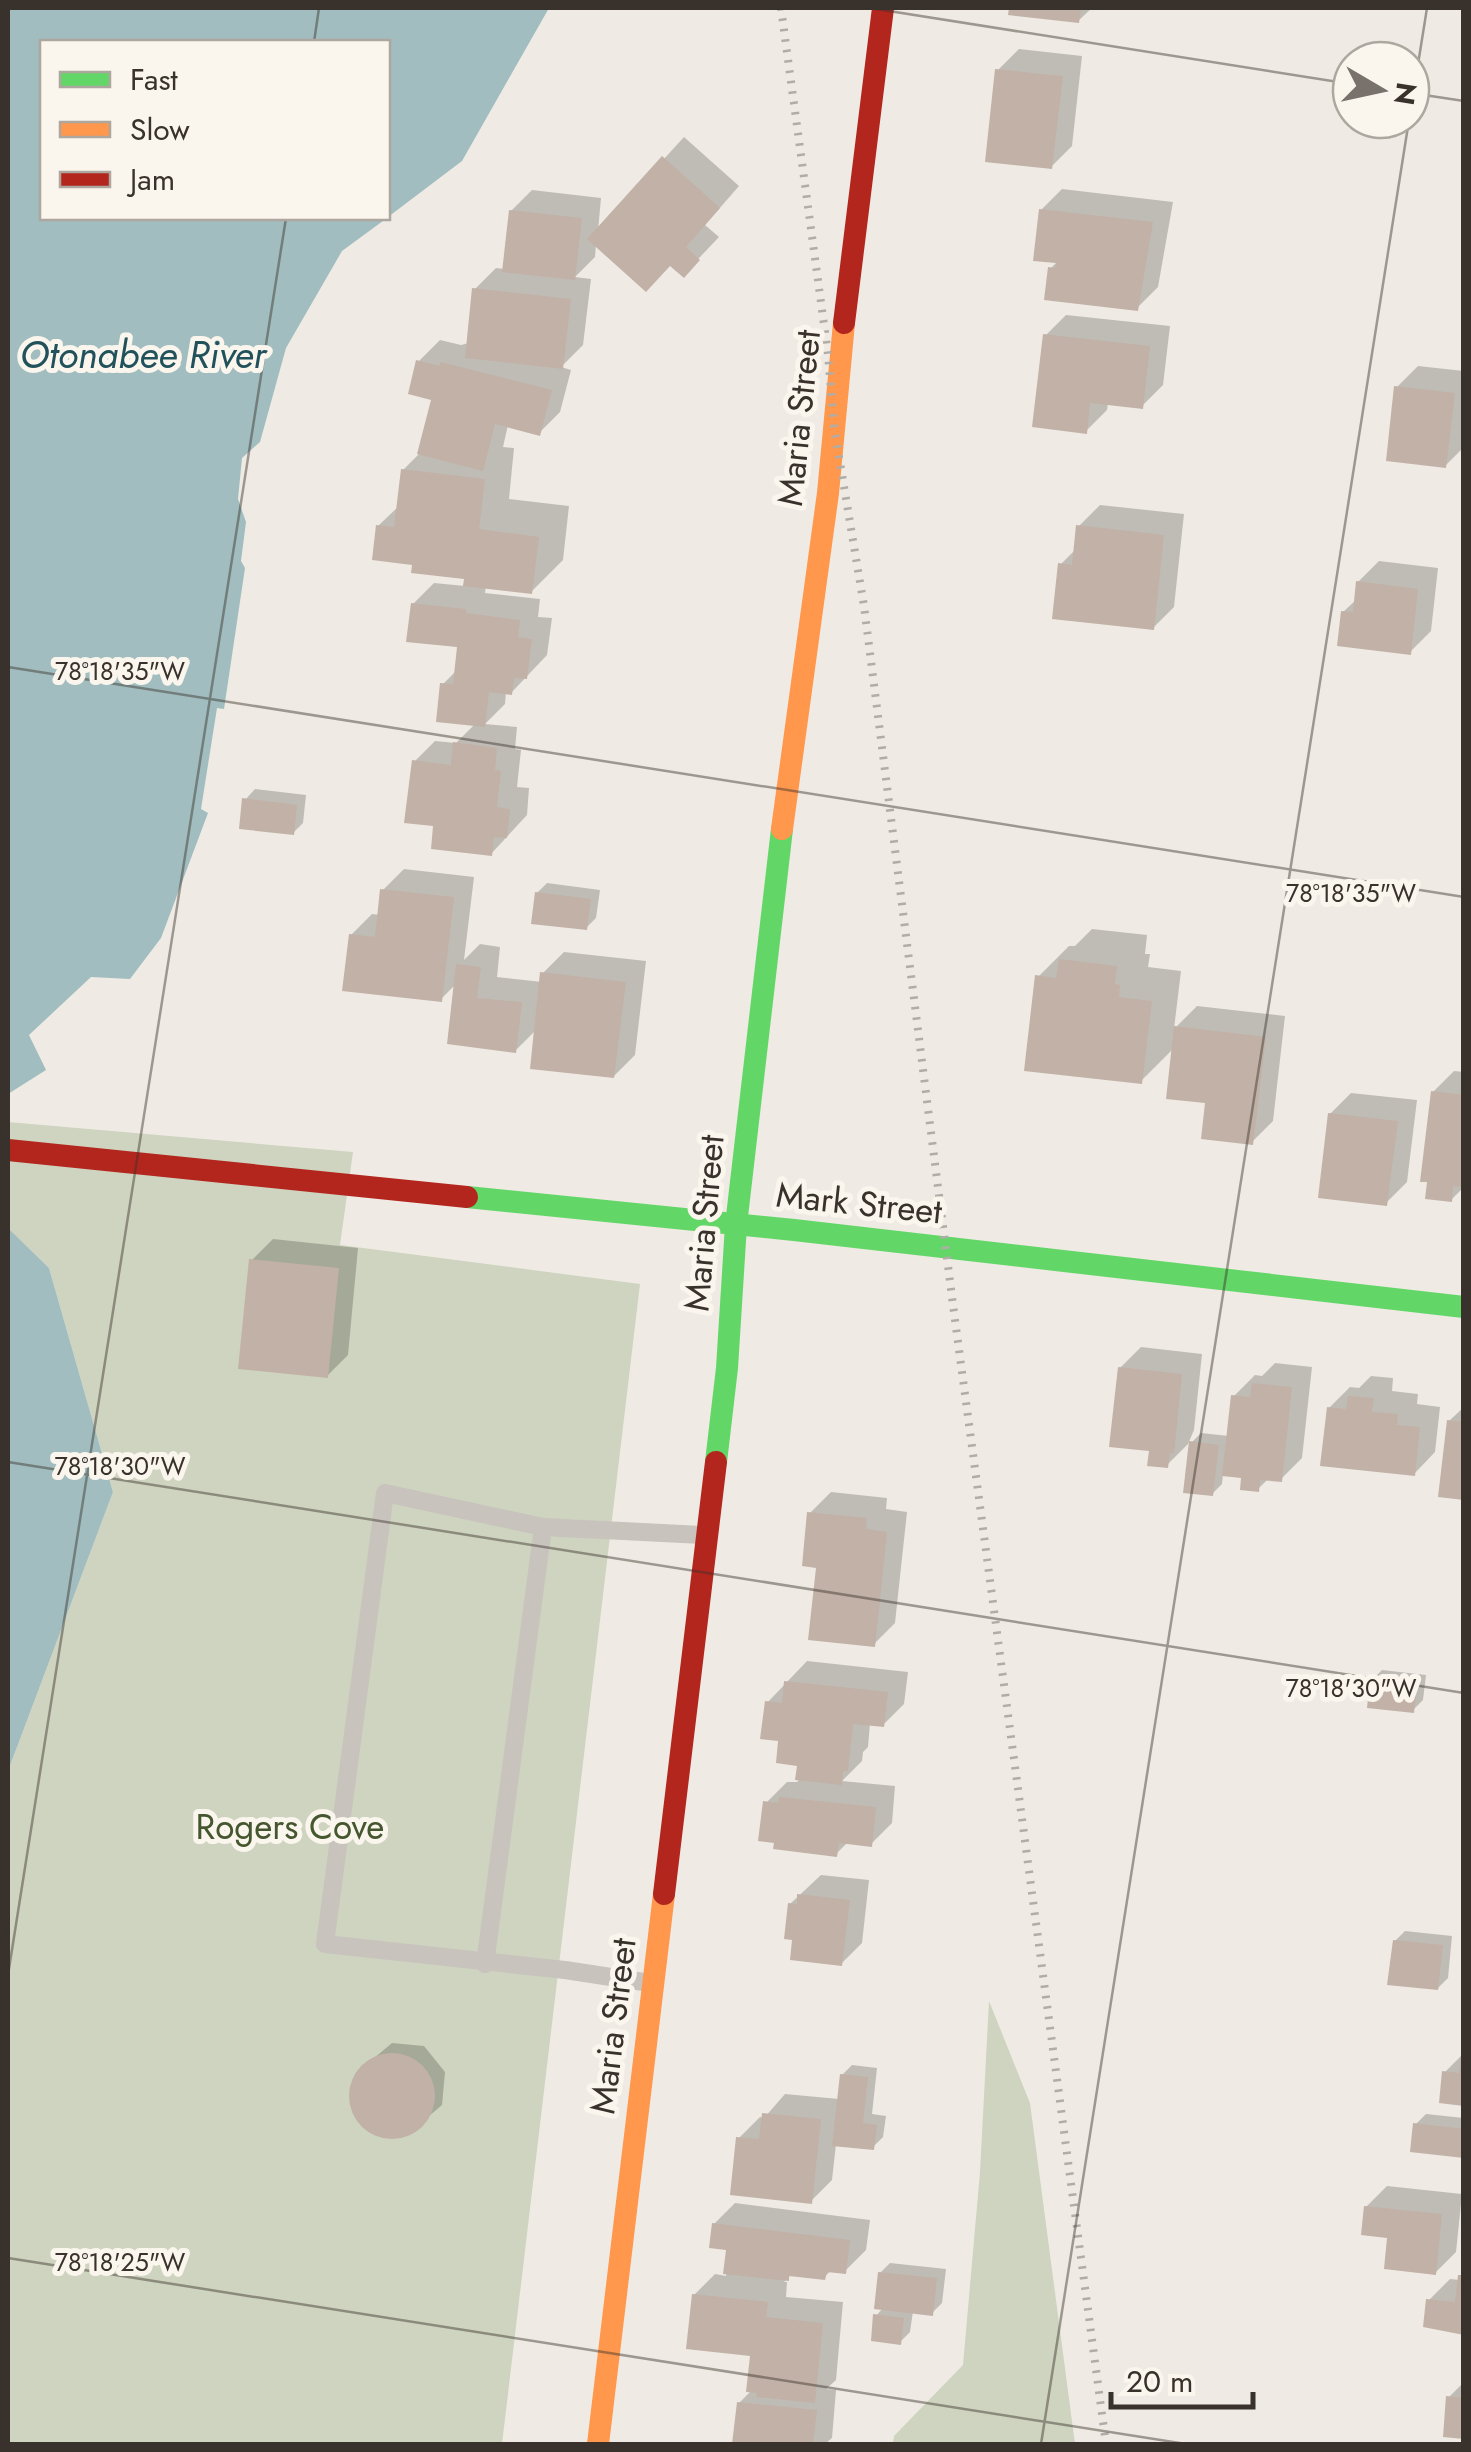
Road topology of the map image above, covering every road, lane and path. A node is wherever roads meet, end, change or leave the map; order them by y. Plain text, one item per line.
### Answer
1 (883, 8) edge
2 (8, 1150) edge
3 (736, 1226) junction
4 (1464, 1307) edge
5 (544, 1527) junction
6 (707, 1536) junction
7 (485, 1964) junction
8 (653, 1984) junction
9 (598, 2444) edge

1 - 3 street, Maria Street
2 - 3 street, Mark Street
3 - 4 street, Mark Street
3 - 6 street, Maria Street
5 - 6 lane
5 - 7 lane
5 - 7 lane
6 - 8 street, Maria Street
7 - 8 lane
8 - 9 street, Maria Street

